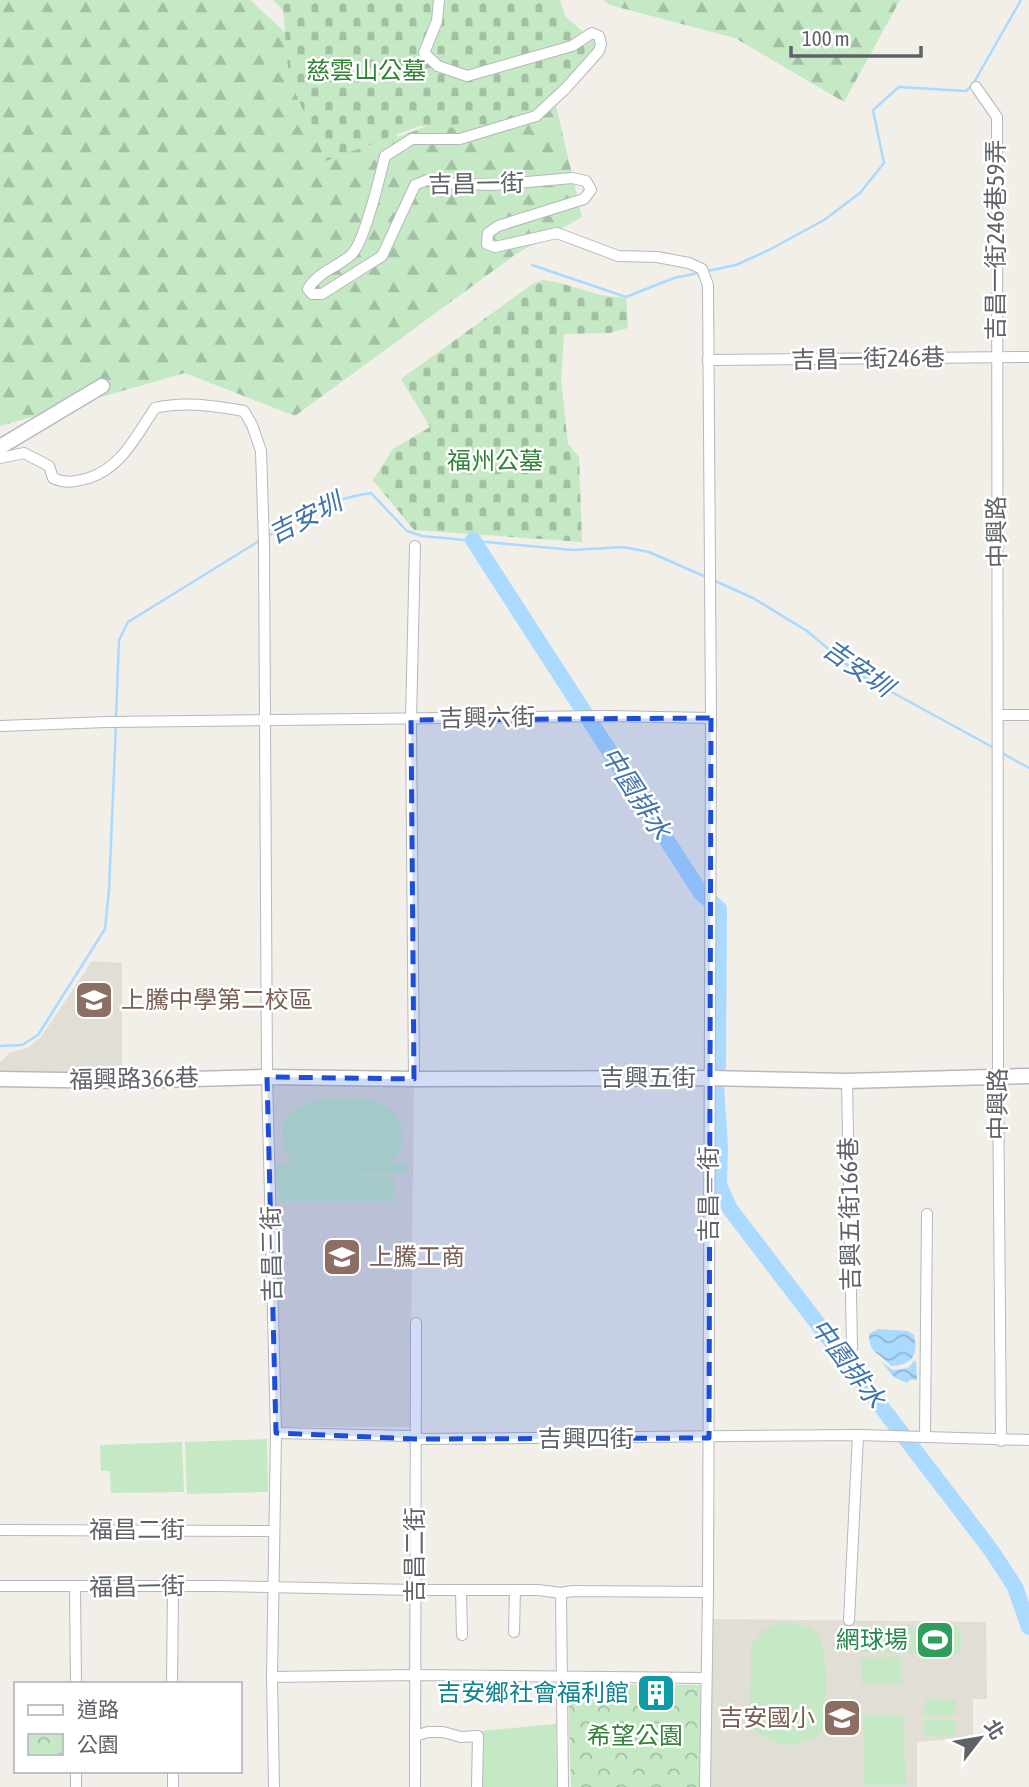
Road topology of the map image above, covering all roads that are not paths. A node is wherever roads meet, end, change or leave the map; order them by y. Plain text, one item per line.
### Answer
1 (439, 0) edge
2 (976, 88) dead end
3 (1029, 357) edge
4 (996, 358) junction
5 (708, 360) junction
6 (102, 386) dead end
7 (0, 447) edge
8 (0, 458) edge
9 (415, 546) dead end
10 (999, 715) junction
11 (1029, 715) edge
12 (711, 718) junction
13 (411, 720) junction
14 (264, 721) junction
15 (0, 726) edge
16 (998, 1076) junction
17 (1029, 1076) edge
18 (268, 1077) junction
19 (709, 1078) junction
20 (0, 1079) edge
21 (414, 1079) junction
22 (847, 1080) junction
23 (927, 1214) dead end
24 (416, 1323) dead end
25 (852, 1348) dead end
26 (276, 1433) junction
27 (858, 1435) junction
28 (928, 1436) junction
29 (709, 1438) junction
30 (415, 1439) junction
31 (1029, 1440) edge
32 (1001, 1441) junction
33 (0, 1530) edge
34 (273, 1531) junction
35 (0, 1587) edge
36 (275, 1587) junction
37 (75, 1588) junction
38 (173, 1588) junction
39 (414, 1590) junction
40 (461, 1590) junction
41 (515, 1590) junction
42 (708, 1592) junction
43 (561, 1593) junction
44 (849, 1620) dead end
45 (514, 1632) dead end
46 (462, 1634) dead end
47 (415, 1675) junction
48 (272, 1677) junction
49 (561, 1678) junction
50 (706, 1678) junction
51 (76, 1682) edge
52 (172, 1682) edge
53 (415, 1736) junction
54 (274, 1787) edge
55 (415, 1787) edge
56 (477, 1787) edge
57 (563, 1787) edge
58 (705, 1787) edge

1 - 5 street, 吉昌一街
2 - 4 street, 吉昌一街246巷59弄
3 - 4 street, 吉昌一街246巷
4 - 5 street, 吉昌一街246巷
4 - 10 street, 中興路
5 - 12 street, 吉昌一街
6 - 7 street
8 - 14 street, 吉昌三街
9 - 13 street
10 - 11 street
10 - 16 street, 中興路
12 - 13 street, 吉興六街
12 - 19 street, 吉昌一街
13 - 14 street, 吉興六街
13 - 21 street
14 - 15 street, 吉興六街
14 - 18 street, 吉昌三街
16 - 17 street, 吉興五街
16 - 22 street, 吉興五街
16 - 32 street, 中興路
18 - 20 street, 福興路366巷
18 - 21 street, 吉興五街
18 - 26 street, 吉昌三街
19 - 21 street, 吉興五街
19 - 22 street, 吉興五街
19 - 29 street, 吉昌一街
22 - 25 street, 吉興五街166巷
23 - 28 street
24 - 30 street, 吉昌二街
26 - 30 street, 吉興四街
26 - 34 street, 吉昌三街
27 - 28 street, 吉興四街
27 - 29 street, 吉興四街
27 - 44 street
28 - 32 street
29 - 30 street, 吉興四街
29 - 42 street, 吉昌一街
30 - 39 street, 吉昌二街
31 - 32 street
33 - 34 street, 福昌二街
34 - 36 street, 吉昌三街
35 - 37 street, 福昌一街
36 - 38 street, 福昌一街
36 - 39 street, 福昌一街
36 - 48 street, 吉昌三街
37 - 38 street, 福昌一街
37 - 51 street
38 - 52 street
39 - 40 street, 福昌一街
39 - 47 street, 吉昌二街
40 - 41 street, 福昌一街
40 - 46 street
41 - 43 street, 福昌一街
41 - 45 street
42 - 43 street, 福昌一街
42 - 50 street, 吉昌一街
43 - 49 street
47 - 48 street
47 - 49 street
47 - 53 street, 吉昌二街
48 - 54 street, 吉昌三街
49 - 50 street
49 - 57 street
50 - 58 street, 吉昌一街
53 - 55 street, 吉昌二街
53 - 56 street

